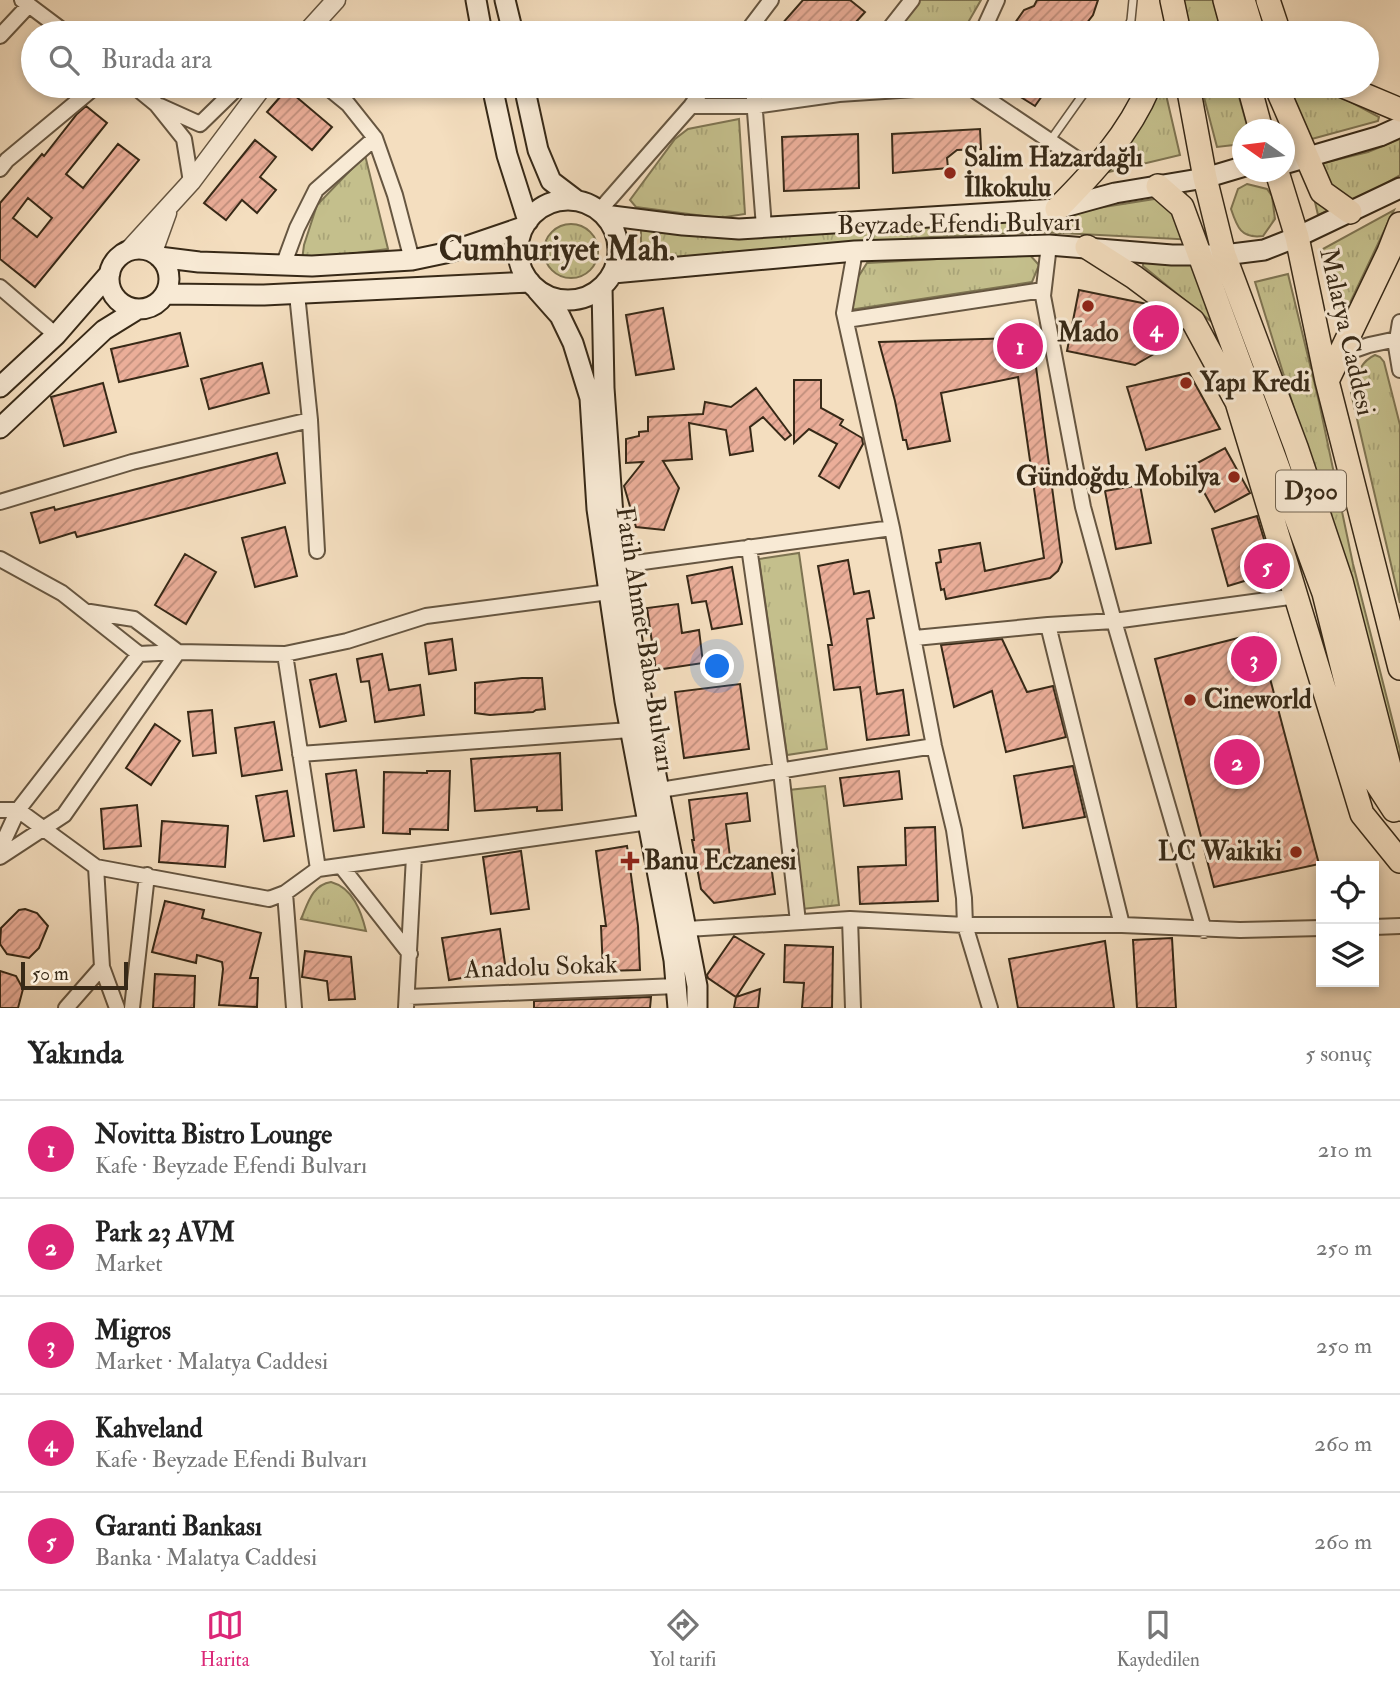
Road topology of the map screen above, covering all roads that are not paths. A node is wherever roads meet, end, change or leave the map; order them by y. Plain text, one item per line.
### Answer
1 (476, 0) edge
2 (505, 0) edge
3 (771, 0) edge
4 (912, 0) edge
5 (998, 0) edge
6 (1133, 0) edge
7 (1225, 0) edge
8 (1243, 0) edge
9 (1268, 0) edge
10 (26, 3) edge
11 (328, 3) edge
12 (50, 21) edge
13 (315, 21) edge
14 (480, 21) edge
15 (510, 21) edge
16 (756, 21) edge
17 (895, 21) edge
18 (988, 21) edge
19 (1131, 21) edge
20 (1231, 21) edge
21 (1249, 21) edge
22 (1275, 21) edge
23 (0, 36) edge
24 (81, 98) edge
25 (149, 98) edge
26 (227, 98) edge
27 (254, 98) edge
28 (341, 98) edge
29 (495, 98) edge
30 (527, 98) edge
31 (697, 98) edge
32 (754, 98) edge
33 (798, 98) edge
34 (986, 98) edge
35 (1081, 98) edge
36 (1142, 98) edge
37 (1190, 98) edge
38 (1252, 98) edge
39 (1281, 98) edge
40 (1372, 98) edge
41 (156, 104) junction
42 (691, 106) junction
43 (755, 106) junction
44 (1400, 110) edge
45 (1258, 119) edge
46 (1400, 127) edge
47 (375, 138) junction
48 (1050, 141) junction
49 (1307, 158) junction
50 (1295, 161) edge
51 (3, 162) edge
52 (1232, 170) edge
53 (1095, 171) junction
54 (1205, 178) junction
55 (191, 182) junction
56 (1280, 182) edge
57 (1158, 186) junction
58 (1400, 188) edge
59 (576, 200) junction
60 (170, 204) junction
61 (1057, 209) junction
62 (1350, 212) junction
63 (602, 213) junction
64 (526, 224) junction
65 (1400, 224) edge
66 (764, 227) junction
67 (1297, 237) junction
68 (1049, 245) junction
69 (1087, 247) junction
70 (128, 251) junction
71 (855, 251) junction
72 (156, 255) junction
73 (1199, 255) junction
74 (1224, 255) junction
75 (412, 260) junction
76 (283, 266) junction
77 (110, 273) junction
78 (607, 280) junction
79 (534, 286) junction
80 (0, 287) edge
81 (1043, 290) junction
82 (165, 294) junction
83 (297, 294) junction
84 (138, 309) junction
85 (846, 320) junction
86 (1400, 322) edge
87 (56, 335) junction
88 (1396, 339) junction
89 (1340, 355) junction
90 (1400, 370) edge
91 (1327, 381) junction
92 (0, 387) edge
93 (310, 421) junction
94 (0, 428) edge
95 (0, 502) edge
96 (892, 527) junction
97 (750, 547) junction
98 (317, 551) dead end
99 (0, 559) edge
100 (621, 565) junction
101 (609, 592) junction
102 (1297, 596) junction
103 (88, 612) junction
104 (1114, 621) junction
105 (1048, 625) junction
106 (915, 638) junction
107 (178, 652) junction
108 (139, 654) junction
109 (285, 654) junction
110 (1400, 668) edge
111 (631, 730) junction
112 (934, 746) junction
113 (300, 754) junction
114 (781, 771) junction
115 (660, 790) junction
116 (1400, 809) edge
117 (0, 810) edge
118 (18, 810) junction
119 (1400, 819) edge
120 (649, 822) junction
121 (43, 828) junction
122 (0, 849) edge
123 (414, 856) junction
124 (0, 857) edge
125 (1400, 861) edge
126 (341, 866) junction
127 (96, 867) junction
128 (318, 869) junction
129 (147, 875) junction
130 (285, 893) junction
131 (850, 919) junction
132 (798, 922) junction
133 (965, 925) junction
134 (1122, 925) junction
135 (1400, 926) edge
136 (1379, 927) edge
137 (1316, 928) edge
138 (687, 929) junction
139 (1204, 930) junction
140 (410, 954) junction
141 (102, 967) junction
142 (677, 986) junction
143 (407, 1003) edge
144 (66, 1008) edge
145 (117, 1008) edge
146 (132, 1008) edge
147 (294, 1008) edge
148 (678, 1008) edge
149 (696, 1008) edge
150 (853, 1008) edge
151 (990, 1008) edge

1 - 14 main road
2 - 15 main road
3 - 16 street
4 - 17 street
5 - 18 street
6 - 19 lane
7 - 20 highway
8 - 21 highway
9 - 22 highway
10 - 12 street
10 - 23 street
11 - 13 street
24 - 51 street
25 - 41 street
26 - 41 street
27 - 55 street
28 - 47 street
29 - 64 main road
30 - 59 main road
31 - 42 street
32 - 43 street
33 - 43 street
34 - 48 street
35 - 48 lane
36 - 53 highway
37 - 54 highway, D300
38 - 45 highway
39 - 49 highway
40 - 44 highway
41 - 55 street
42 - 43 street
42 - 63 street
43 - 66 street
46 - 49 main road
47 - 75 street
47 - 76 street
48 - 53 street
49 - 50 main road
49 - 62 highway
52 - 54 main road, Beyzade Efendi Bulvarı
53 - 61 highway
54 - 57 main road, Beyzade Efendi Bulvarı
54 - 74 highway, D300
55 - 60 street
56 - 67 highway, Malatya Caddesi / D300
57 - 61 main road, Beyzade Efendi Bulvarı
57 - 73 highway
58 - 62 main road, Beyzade Efendi Bulvarı
59 - 63 main road
59 - 64 main road
60 - 70 street
60 - 72 street
61 - 66 main road, Beyzade Efendi Bulvarı
62 - 67 main road, Beyzade Efendi Bulvarı
63 - 66 main road, Beyzade Efendi Bulvarı
63 - 78 main road
64 - 75 main road
64 - 79 main road
65 - 89 highway
67 - 74 main road, Beyzade Efendi Bulvarı
67 - 91 highway, Malatya Caddesi / D300
68 - 69 main road, Beyzade Efendi Bulvarı
68 - 71 main road, Beyzade Efendi Bulvarı
68 - 81 street
69 - 73 main road, Beyzade Efendi Bulvarı
69 - 102 highway
70 - 72 main road
70 - 77 main road
71 - 78 main road, Beyzade Efendi Bulvarı
71 - 85 street
72 - 76 main road
72 - 82 main road
73 - 74 main road, Beyzade Efendi Bulvarı
73 - 119 highway
74 - 116 highway, D300
75 - 76 main road
77 - 84 main road
77 - 87 main road
78 - 79 main road
78 - 100 main road, Fatih Ahmet Baba Bulvarı
79 - 83 main road
79 - 101 main road, Fatih Ahmet Baba Bulvarı
80 - 87 street
81 - 85 street
81 - 104 street
82 - 83 main road
82 - 84 main road
83 - 93 street
84 - 94 main road
85 - 96 street
86 - 88 street
87 - 92 main road
88 - 89 street
88 - 90 street
89 - 91 highway
91 - 110 highway, Malatya Caddesi / D300
93 - 95 street
93 - 98 street
96 - 97 street
96 - 106 street
97 - 100 street
97 - 114 street
99 - 103 street
100 - 115 main road, Fatih Ahmet Baba Bulvarı
101 - 109 street
101 - 111 main road, Fatih Ahmet Baba Bulvarı
102 - 104 street
102 - 125 highway
103 - 107 street
103 - 108 street
104 - 105 street
104 - 139 street
105 - 106 street
105 - 134 street
106 - 112 street
107 - 108 street
107 - 109 street
107 - 121 street
108 - 118 street
109 - 113 street
111 - 113 street
111 - 120 main road, Fatih Ahmet Baba Bulvarı
112 - 114 street
112 - 133 street
113 - 128 street
114 - 115 street
114 - 132 street
115 - 138 main road, Fatih Ahmet Baba Bulvarı
117 - 118 street
118 - 121 street
118 - 122 street
120 - 123 street
120 - 142 main road, Fatih Ahmet Baba Bulvarı
121 - 124 street
121 - 127 street
123 - 126 street
123 - 140 street
126 - 128 street
126 - 140 street
127 - 129 street
127 - 141 street
128 - 130 street
129 - 130 street
129 - 146 street
130 - 147 street
131 - 132 street
131 - 133 street
131 - 150 street
132 - 138 street
133 - 134 street
133 - 151 street
134 - 139 street
135 - 136 street
137 - 139 street
138 - 149 main road, Fatih Ahmet Baba Bulvarı
140 - 143 street
141 - 144 street
141 - 145 street
142 - 143 street, Anadolu Sokak
142 - 148 main road, Fatih Ahmet Baba Bulvarı

